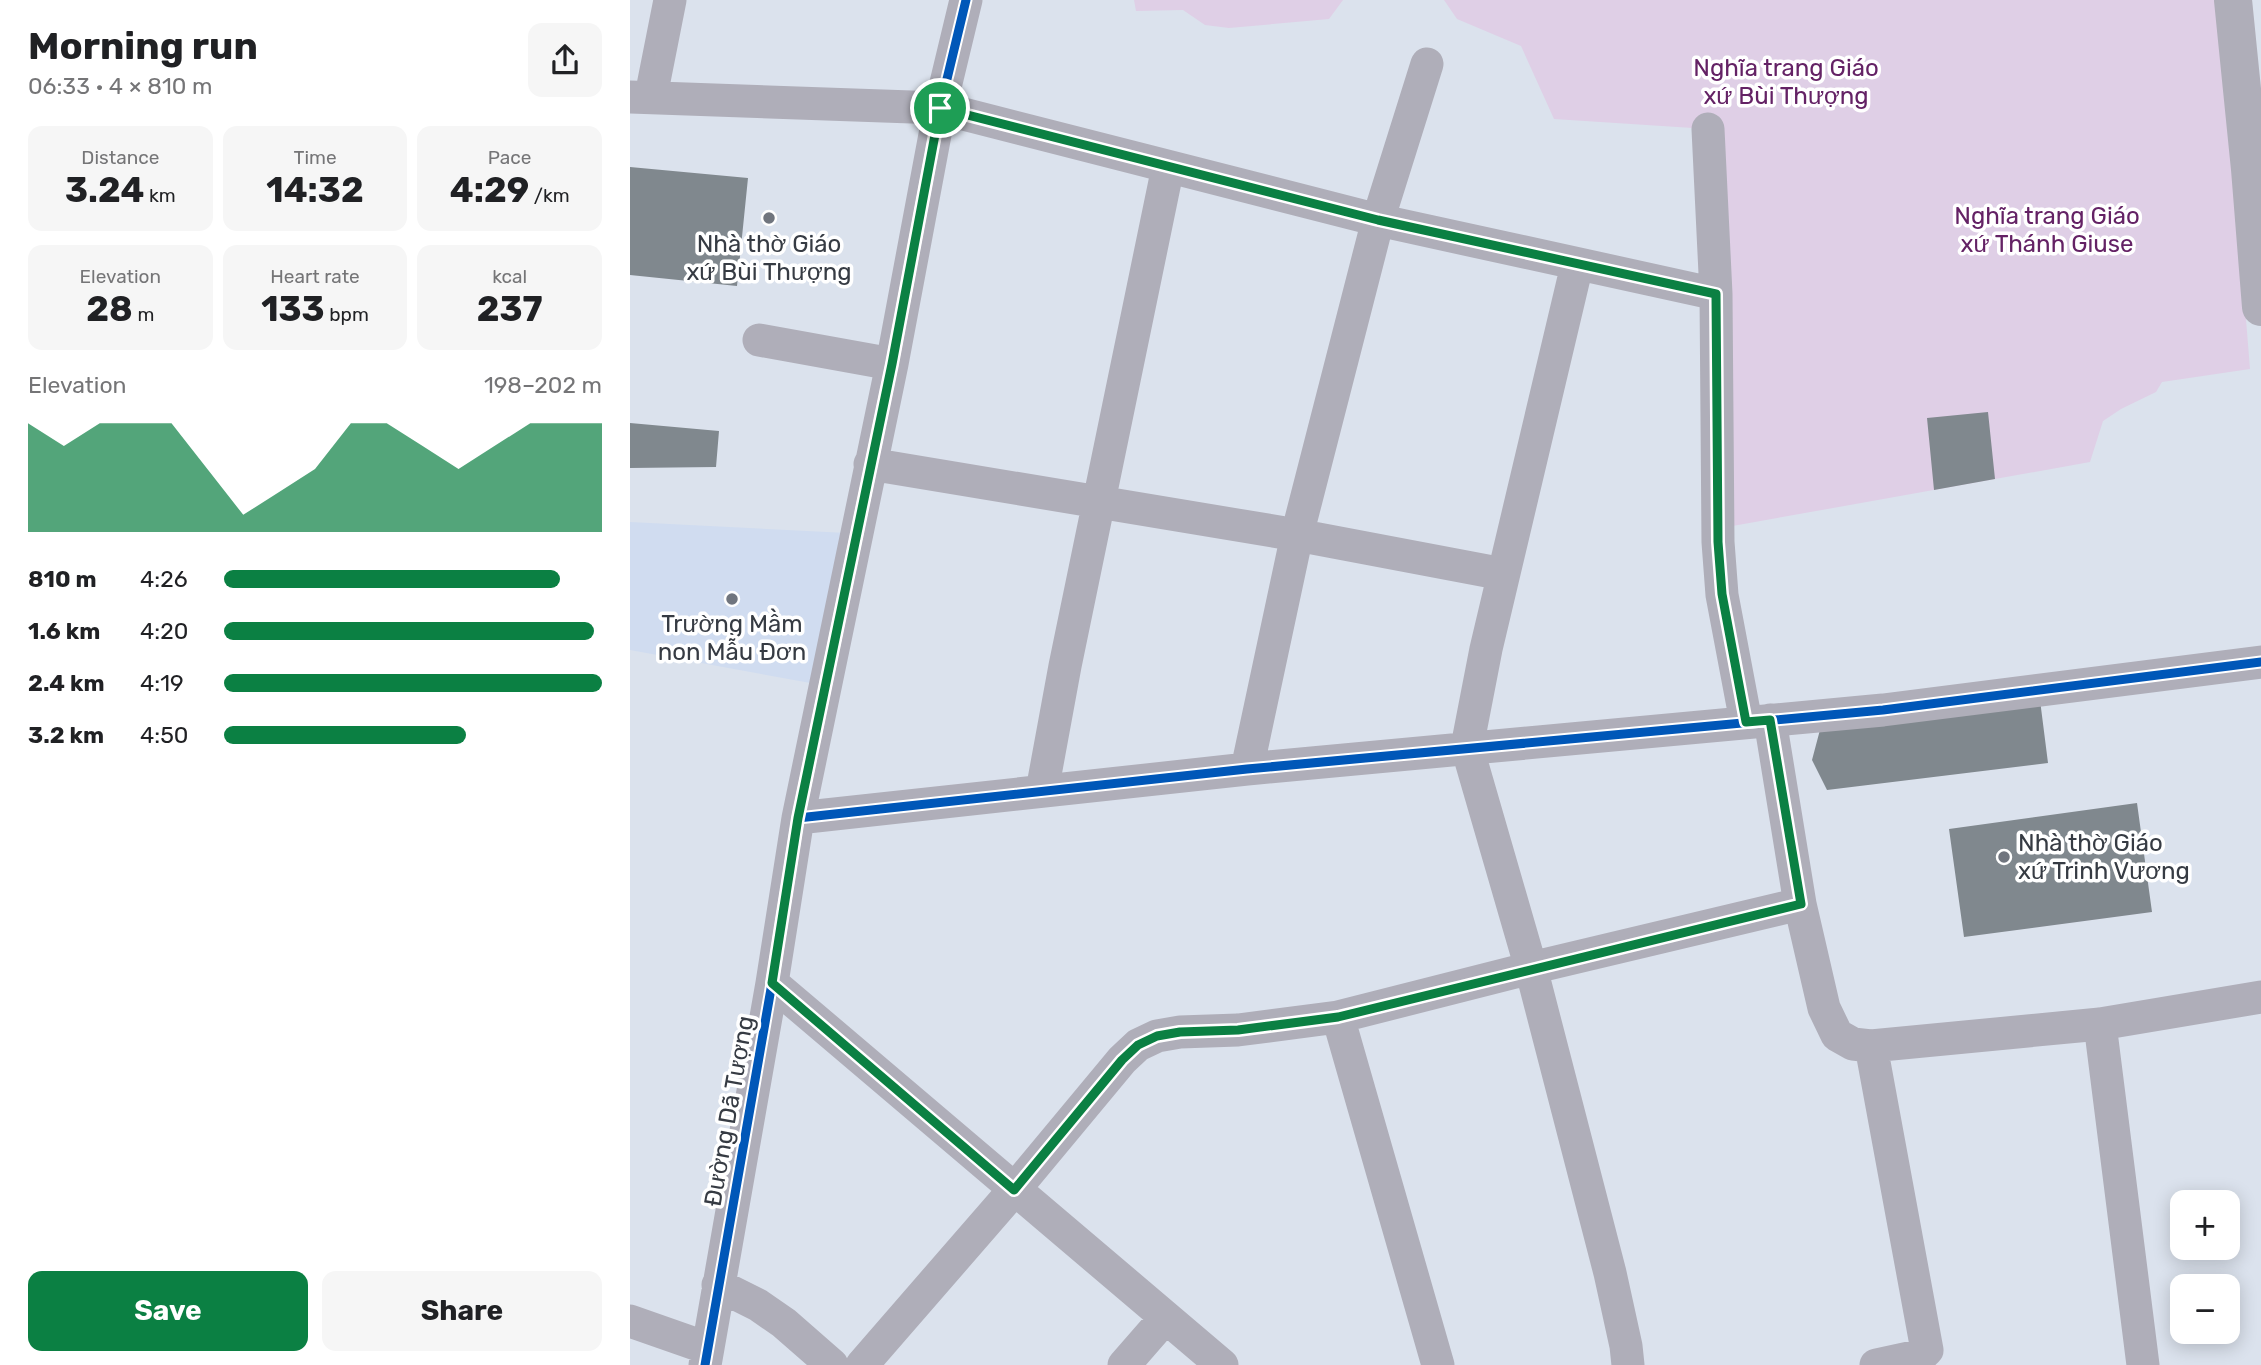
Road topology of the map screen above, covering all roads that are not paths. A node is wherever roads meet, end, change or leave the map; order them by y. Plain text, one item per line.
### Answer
1 (670, 0) edge
2 (966, 0) edge
3 (2233, 0) edge
4 (1427, 64) dead end
5 (640, 97) edge
6 (940, 108) junction
7 (1709, 129) dead end
8 (1168, 167) junction
9 (2256, 169) edge
10 (1378, 220) junction
11 (1577, 265) junction
12 (1716, 294) junction
13 (2261, 307) edge
14 (759, 340) dead end
15 (892, 364) junction
16 (870, 464) junction
17 (1098, 502) junction
18 (1297, 535) junction
19 (1503, 574) junction
20 (2261, 662) edge
21 (1758, 721) junction
22 (1467, 747) junction
23 (1247, 769) junction
24 (1042, 792) junction
25 (798, 818) junction
26 (1801, 904) junction
27 (1531, 968) junction
28 (772, 983) junction
29 (2261, 997) edge
30 (1338, 1017) junction
31 (2100, 1024) junction
32 (1871, 1046) junction
33 (1014, 1190) junction
34 (718, 1285) junction
35 (1165, 1318) junction
36 (630, 1321) edge
37 (706, 1356) edge
38 (832, 1365) edge
39 (862, 1365) edge
40 (1124, 1365) edge
41 (1222, 1365) edge
42 (1438, 1365) edge
43 (1628, 1365) edge
44 (1876, 1365) edge
45 (2143, 1365) edge

1 - 5 street
2 - 6 street, Đường Dã Tượng
3 - 9 street
4 - 10 street
5 - 6 street
6 - 8 street
6 - 15 street, Đường Dã Tượng
7 - 12 street
8 - 10 street
8 - 17 street
9 - 13 street
10 - 11 street
10 - 18 street
11 - 12 street
11 - 19 street
12 - 21 street
14 - 15 street
15 - 16 street, Đường Dã Tượng
16 - 17 street
16 - 25 street, Đường Dã Tượng
17 - 18 street
17 - 24 street
18 - 19 street
18 - 23 street
19 - 22 street
20 - 21 street
21 - 22 street
21 - 26 street
22 - 23 street
22 - 27 street
23 - 24 street
24 - 25 street
25 - 28 street, Đường Dã Tượng
26 - 27 street
26 - 32 street
27 - 30 street
27 - 43 street
28 - 33 street
28 - 34 street, Đường Dã Tượng
29 - 31 street
30 - 33 street
30 - 42 street
31 - 32 street
31 - 45 street
32 - 44 street
33 - 35 street
33 - 39 street
34 - 37 street, Đường Dã Tượng
34 - 38 street
35 - 40 street
35 - 41 street
36 - 37 street

